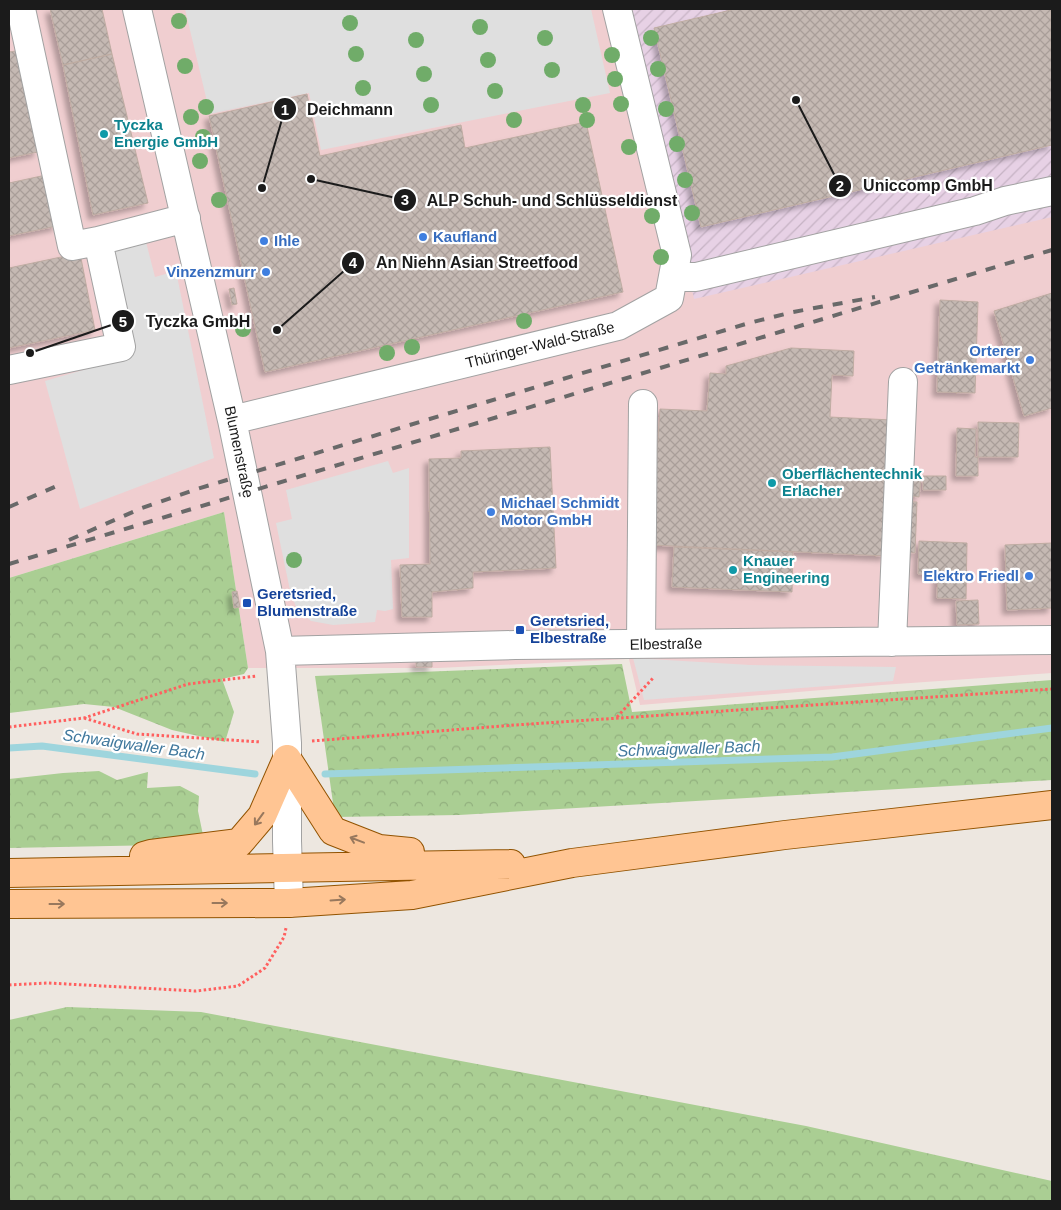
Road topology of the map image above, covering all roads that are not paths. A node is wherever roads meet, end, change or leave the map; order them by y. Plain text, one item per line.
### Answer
1 (22, 9) edge
2 (137, 9) edge
3 (621, 10) edge
4 (1052, 191) edge
5 (186, 218) junction
6 (98, 240) junction
7 (673, 276) junction
8 (9, 370) edge
9 (903, 382) dead end
10 (643, 404) dead end
11 (232, 420) junction
12 (1052, 640) edge
13 (892, 642) junction
14 (641, 644) junction
15 (280, 662) junction
16 (287, 759) junction
17 (1052, 805) edge
18 (572, 863) junction
19 (454, 864) junction
20 (287, 867) junction
21 (98, 871) junction
22 (9, 873) edge
23 (289, 903) junction
24 (9, 904) edge

1 - 6 street
2 - 5 street, Blumenstraße
3 - 7 street, Thüringer-Wald-Straße
4 - 7 street
5 - 6 street
5 - 11 street, Blumenstraße
6 - 8 street
7 - 11 street, Thüringer-Wald-Straße
9 - 13 street
10 - 14 street
11 - 15 street, Blumenstraße
12 - 13 street, Elbestraße
13 - 14 street, Elbestraße
14 - 15 street, Elbestraße
15 - 16 street, Blumenstraße
19 -> 16 main road
16 - 20 street, Blumenstraße
16 -> 21 main road
17 - 18 main road
18 - 19 main road
23 -> 18 main road
19 - 20 main road
20 - 21 main road
20 - 23 street, Blumenstraße
21 - 22 main road
24 -> 23 main road

